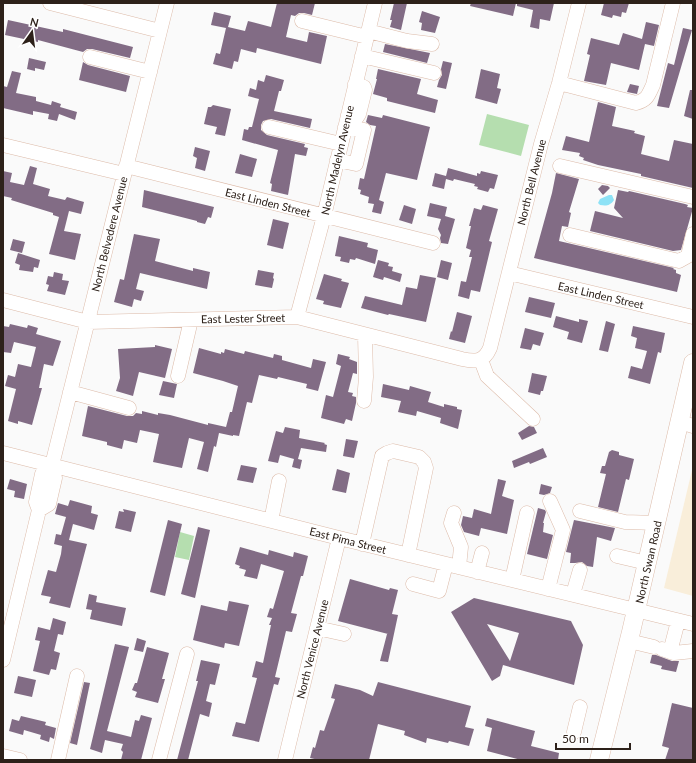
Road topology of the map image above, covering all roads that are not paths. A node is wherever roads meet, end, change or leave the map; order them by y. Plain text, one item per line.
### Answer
1 (50, 3) edge
2 (167, 3) edge
3 (374, 3) edge
4 (579, 3) edge
5 (673, 3) edge
6 (302, 20) dead end
7 (160, 31) junction
8 (367, 34) junction
9 (432, 44) dead end
10 (362, 56) junction
11 (90, 57) dead end
12 (150, 72) junction
13 (434, 73) dead end
14 (560, 83) junction
15 (347, 121) junction
16 (268, 127) dead end
17 (341, 144) junction
18 (3, 145) edge
19 (337, 160) junction
20 (560, 166) dead end
21 (125, 170) junction
22 (693, 197) edge
23 (324, 216) junction
24 (693, 234) edge
25 (570, 235) dead end
26 (433, 244) dead end
27 (509, 273) junction
28 (3, 300) edge
29 (297, 317) junction
30 (693, 317) edge
31 (191, 320) junction
32 (88, 322) junction
33 (365, 335) junction
34 (481, 360) junction
35 (693, 363) edge
36 (178, 376) dead end
37 (70, 392) junction
38 (364, 401) dead end
39 (129, 408) dead end
40 (533, 418) dead end
41 (686, 424) edge
42 (3, 453) edge
43 (52, 465) junction
44 (279, 481) dead end
45 (550, 501) dead end
46 (580, 511) dead end
47 (454, 513) dead end
48 (527, 513) dead end
49 (271, 521) junction
50 (657, 522) junction
51 (339, 538) junction
52 (362, 544) junction
53 (482, 553) dead end
54 (408, 555) junction
55 (617, 556) dead end
56 (648, 563) junction
57 (453, 566) junction
58 (580, 570) dead end
59 (477, 572) junction
60 (512, 580) junction
61 (413, 584) dead end
62 (548, 589) junction
63 (573, 594) junction
64 (636, 610) junction
65 (678, 621) junction
66 (693, 624) edge
67 (317, 628) junction
68 (344, 634) dead end
69 (629, 641) junction
70 (662, 650) junction
71 (693, 651) edge
72 (187, 654) dead end
73 (3, 660) edge
74 (77, 676) dead end
75 (580, 707) dead end
76 (574, 732) dead end
77 (3, 756) edge
78 (20, 760) edge
79 (58, 760) edge
80 (159, 760) edge
81 (285, 760) edge
82 (599, 760) edge

1 - 7 street
2 - 7 street, North Belvedere Avenue
3 - 8 street, North Madelyn Avenue
4 - 14 street, North Bell Avenue
5 - 14 street
6 - 8 street
7 - 12 street, North Belvedere Avenue
8 - 9 street
8 - 10 street, North Madelyn Avenue
10 - 13 street
10 - 15 street, North Madelyn Avenue
11 - 12 street
12 - 21 street, North Belvedere Avenue
14 - 27 street, North Bell Avenue
15 - 17 street, North Madelyn Avenue
15 - 19 street
16 - 17 street
17 - 19 street, North Madelyn Avenue
18 - 21 street, East Linden Street
19 - 23 street, North Madelyn Avenue
20 - 22 street
21 - 23 street, East Linden Street
21 - 32 street, North Belvedere Avenue
23 - 26 street, East Linden Street
23 - 29 street, North Madelyn Avenue
24 - 25 street
27 - 30 street, East Linden Street
27 - 34 street, North Bell Avenue
28 - 32 street, East Lester Street
29 - 31 street, East Lester Street
29 - 33 street, East Lester Street
31 - 32 street, East Lester Street
31 - 36 street
32 - 37 street, North Belvedere Avenue
33 - 34 street, East Lester Street
33 - 38 street
34 - 40 street
35 - 41 main road, North Swan Road
37 - 39 street
37 - 43 street, North Belvedere Avenue
41 - 50 main road, North Swan Road
42 - 43 street, East Pima Street
43 - 49 street, East Pima Street
43 - 73 street, North Belvedere Avenue
44 - 49 street
45 - 62 street
46 - 50 street
47 - 57 street
48 - 60 street
49 - 51 street, East Pima Street
50 - 56 main road, North Swan Road
51 - 52 street, East Pima Street
51 - 67 street, North Venice Avenue
52 - 54 street, East Pima Street
52 - 54 street
53 - 59 street
54 - 57 street, East Pima Street
55 - 56 street
56 - 64 main road, North Swan Road
57 - 59 street, East Pima Street
57 - 61 street
58 - 63 street
59 - 60 street, East Pima Street
60 - 62 street, East Pima Street
62 - 63 street, East Pima Street
63 - 64 street, East Pima Street
64 - 65 street, East Pima Street
64 - 69 main road, North Swan Road
65 - 66 street, East Pima Street
65 - 70 street
67 - 68 street
67 - 81 street, North Venice Avenue
69 - 70 street
69 - 82 main road, North Swan Road
70 - 71 street
72 - 80 street
74 - 79 street
75 - 76 street
77 - 78 street

